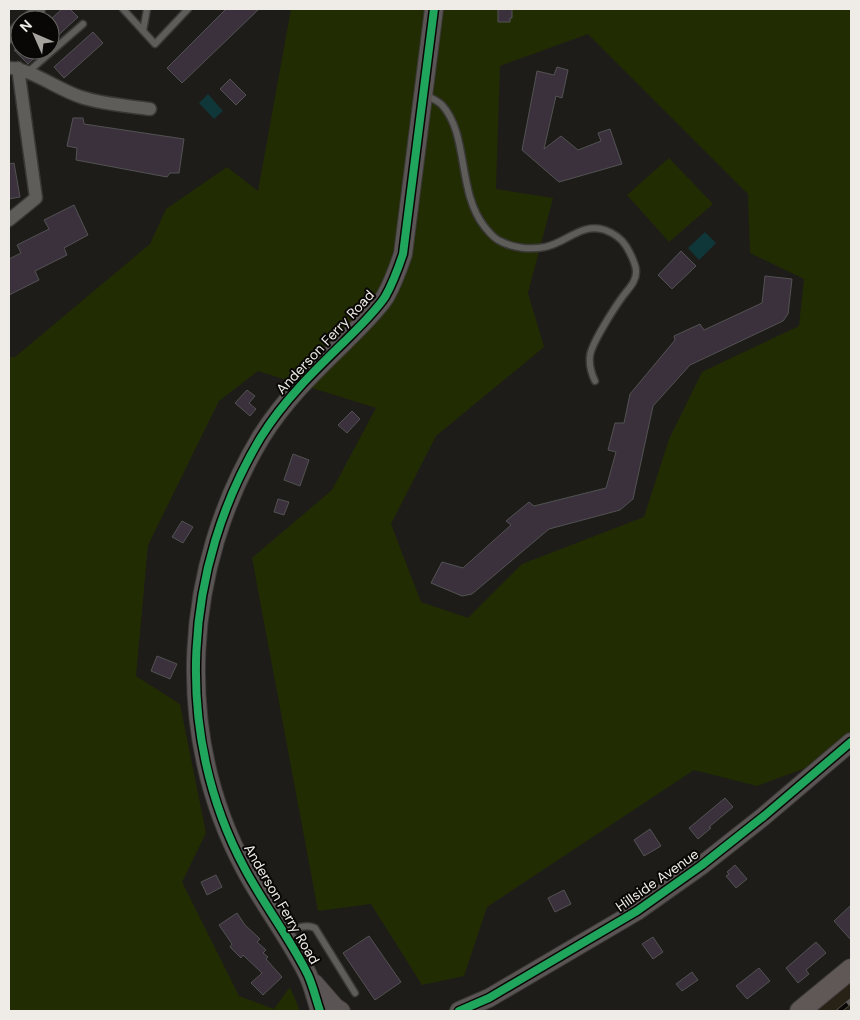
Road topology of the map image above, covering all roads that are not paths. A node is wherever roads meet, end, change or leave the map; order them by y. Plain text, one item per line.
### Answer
1 (123, 9) edge
2 (147, 9) edge
3 (188, 9) edge
4 (434, 9) edge
5 (83, 24) dead end
6 (143, 31) junction
7 (18, 70) edge
8 (424, 94) junction
9 (150, 110) dead end
10 (9, 220) edge
11 (595, 381) dead end
12 (851, 742) edge
13 (284, 934) junction
14 (851, 969) edge
15 (309, 976) junction
16 (355, 993) dead end
17 (320, 1011) edge
18 (341, 1011) edge
19 (459, 1011) edge
20 (800, 1011) edge

1 - 6 lane
2 - 6 lane
3 - 6 lane
4 - 8 street, Anderson Ferry Road
5 - 7 lane
7 - 9 street
7 - 10 street
8 - 11 lane
8 - 13 street, Anderson Ferry Road
12 - 19 street, Hillside Avenue
13 - 15 street, Anderson Ferry Road
13 - 16 lane
14 - 20 main road
15 - 17 street, Anderson Ferry Road
15 - 18 street

